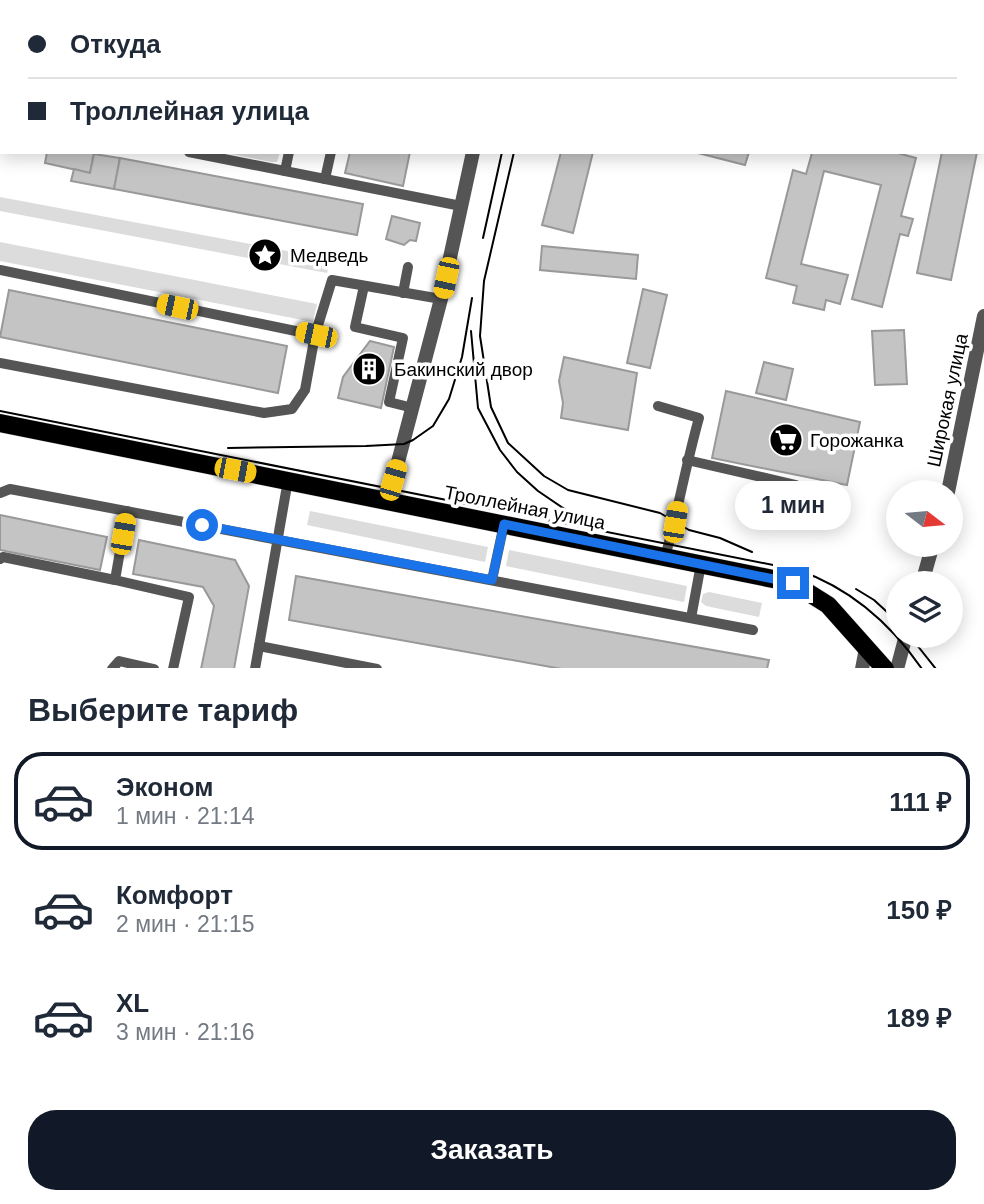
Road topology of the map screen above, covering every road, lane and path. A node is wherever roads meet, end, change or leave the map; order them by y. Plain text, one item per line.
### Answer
1 (199, 154) edge
2 (289, 154) edge
3 (331, 154) edge
4 (473, 154) edge
5 (285, 171) junction
6 (325, 179) junction
7 (461, 206) junction
8 (408, 267) dead end
9 (0, 270) edge
10 (364, 286) junction
11 (403, 293) junction
12 (441, 299) junction
13 (984, 316) edge
14 (316, 335) junction
15 (0, 363) edge
16 (658, 406) dead end
17 (413, 408) junction
18 (0, 423) edge
19 (687, 460) junction
20 (288, 480) junction
21 (950, 480) edge
22 (796, 485) dead end
23 (0, 494) edge
24 (388, 500) junction
25 (127, 511) junction
26 (504, 524) junction
27 (277, 540) junction
28 (665, 556) junction
29 (0, 559) edge
30 (701, 564) junction
31 (114, 580) junction
32 (492, 580) junction
33 (691, 618) junction
34 (753, 630) dead end
35 (258, 646) junction
36 (866, 648) junction
37 (902, 648) edge
38 (112, 668) edge
39 (154, 668) edge
40 (173, 668) edge
41 (255, 668) edge
42 (377, 668) edge
43 (862, 668) edge
44 (884, 668) edge
45 (897, 668) edge

1 - 5 lane
2 - 5 lane
3 - 6 lane
4 - 7 street
5 - 6 lane
6 - 7 lane
7 - 12 street
8 - 11 lane
9 - 14 lane
10 - 11 lane
10 - 14 lane
10 - 17 lane
11 - 12 lane
12 - 17 street
13 - 21 street, Широкая улица
14 - 15 lane
16 - 19 lane
17 - 24 street
18 - 20 main road, Троллейная улица
19 - 22 lane
19 - 28 lane
20 - 24 main road, Троллейная улица
20 - 27 lane
23 - 25 lane
24 - 26 main road, Троллейная улица
25 - 27 lane
25 - 31 lane
26 - 28 main road, Троллейная улица
26 - 32 lane
27 - 32 lane
27 - 35 lane
28 - 30 main road, Троллейная улица
29 - 31 lane
30 - 33 lane
30 - 36 main road, Троллейная улица
31 - 40 lane
32 - 33 lane
33 - 34 lane
35 - 41 lane
35 - 42 lane
36 - 43 street
36 - 44 main road, Троллейная улица
37 - 45 street
38 - 39 lane

